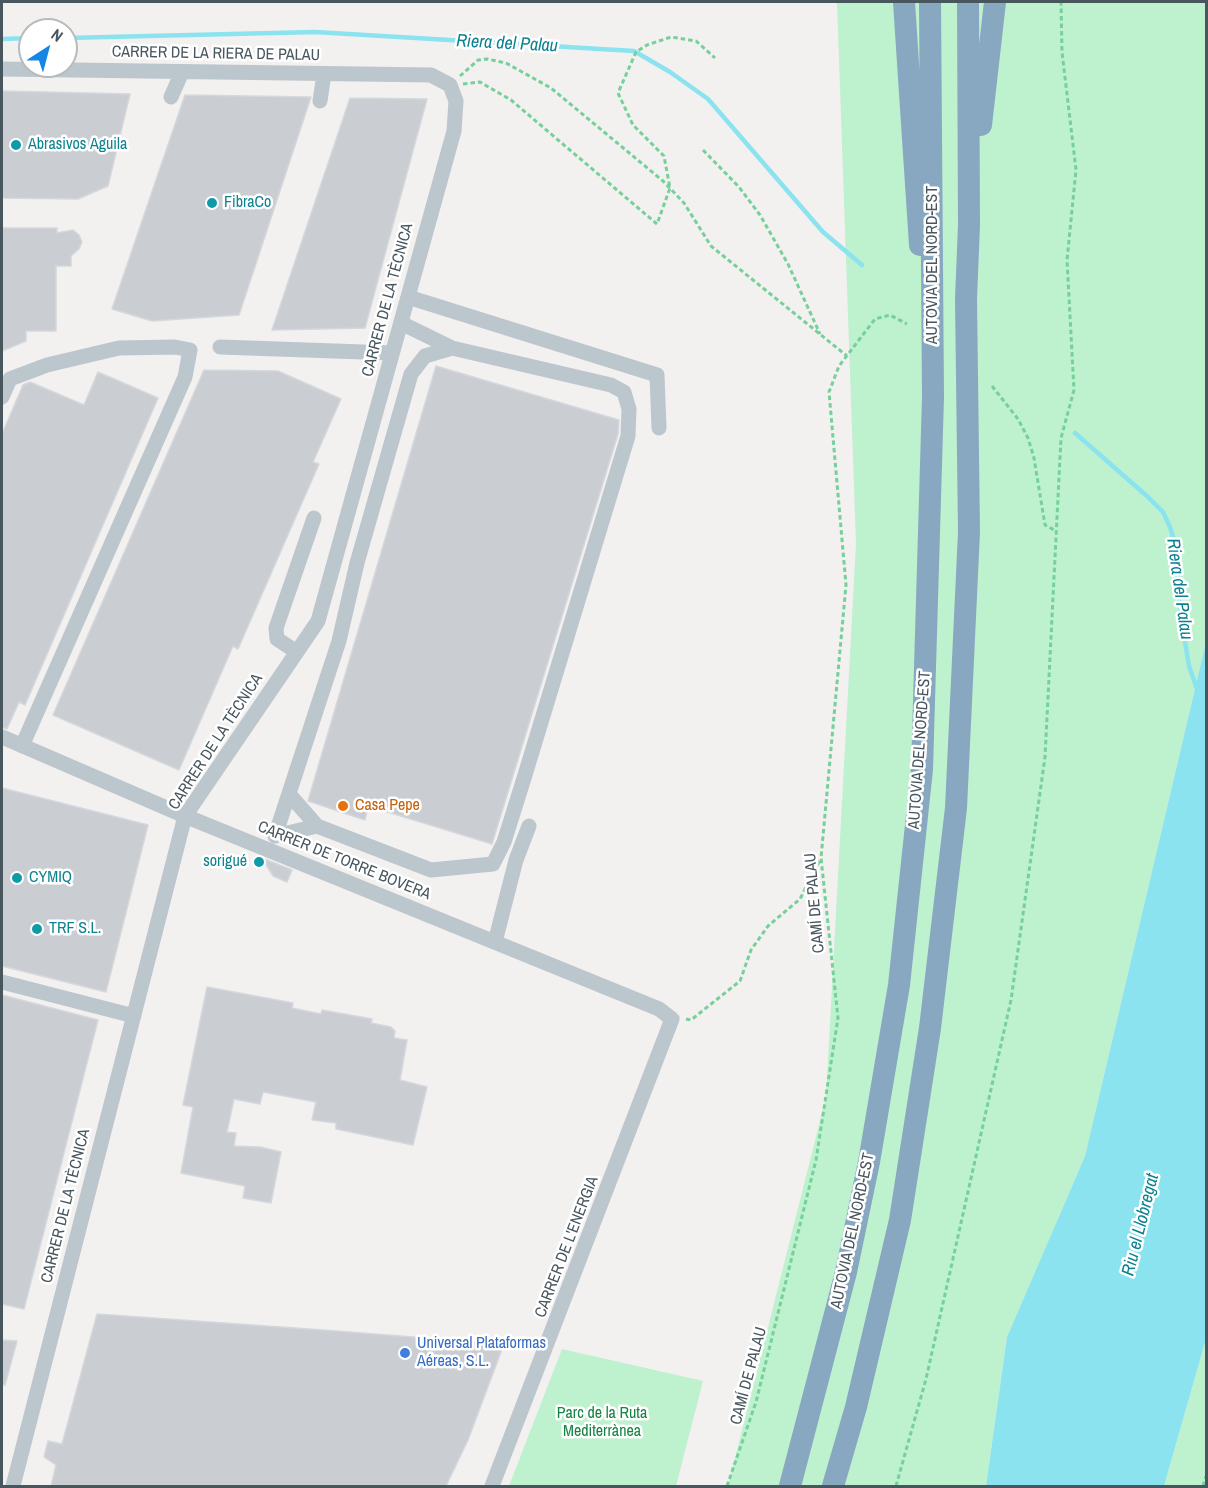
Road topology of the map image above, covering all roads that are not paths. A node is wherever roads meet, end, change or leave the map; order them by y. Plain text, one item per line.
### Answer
1 (904, 2) edge
2 (930, 2) edge
3 (968, 2) edge
4 (995, 2) edge
5 (2, 69) edge
6 (182, 72) junction
7 (324, 74) junction
8 (450, 85) joint
9 (171, 97) dead end
10 (320, 101) dead end
11 (969, 225) junction
12 (408, 297) junction
13 (401, 323) junction
14 (220, 347) dead end
15 (452, 348) junction
16 (392, 353) junction
17 (6, 380) edge
18 (2, 397) edge
19 (933, 397) junction
20 (659, 428) dead end
21 (314, 518) dead end
22 (297, 652) junction
23 (2, 737) edge
24 (22, 746) junction
25 (289, 794) junction
26 (185, 816) junction
27 (317, 826) junction
28 (529, 826) dead end
29 (272, 843) junction
30 (495, 942) junction
31 (2, 982) edge
32 (134, 1016) junction
33 (672, 1019) joint
34 (13, 1486) edge
35 (492, 1486) edge
36 (789, 1486) edge
37 (832, 1486) edge

1 - 19 highway
2 - 19 highway, AUTOVIA DEL NORD-EST
3 - 11 highway, AUTOVIA DEL NORD-EST
4 - 11 highway
5 - 6 street, CARRER DE LA RIERA DE PALAU
6 - 7 street, CARRER DE LA RIERA DE PALAU
6 - 9 street
7 - 8 street, CARRER DE LA RIERA DE PALAU
7 - 10 street
8 - 12 street, CARRER DE LA TÈCNICA
11 - 37 highway, AUTOVIA DEL NORD-EST
12 - 13 street, CARRER DE LA TÈCNICA
12 - 20 street
13 - 15 street
13 - 16 street, CARRER DE LA TÈCNICA
14 - 16 street
15 - 25 street
15 - 27 street
16 - 22 street, CARRER DE LA TÈCNICA
17 - 18 street
17 - 24 street
19 - 36 highway, AUTOVIA DEL NORD-EST
21 - 22 street
22 - 26 street, CARRER DE LA TÈCNICA
23 - 24 street, CARRER DE TORRE BOVERA
24 - 26 street, CARRER DE TORRE BOVERA
25 - 27 street
25 - 29 street
26 - 29 street, CARRER DE TORRE BOVERA
26 - 32 street, CARRER DE LA TÈCNICA
27 - 29 street
28 - 30 street
29 - 30 street, CARRER DE TORRE BOVERA
30 - 33 street, CARRER DE TORRE BOVERA
31 - 32 street
32 - 34 street, CARRER DE LA TÈCNICA
33 - 35 street, CARRER DE L'ENERGIA

